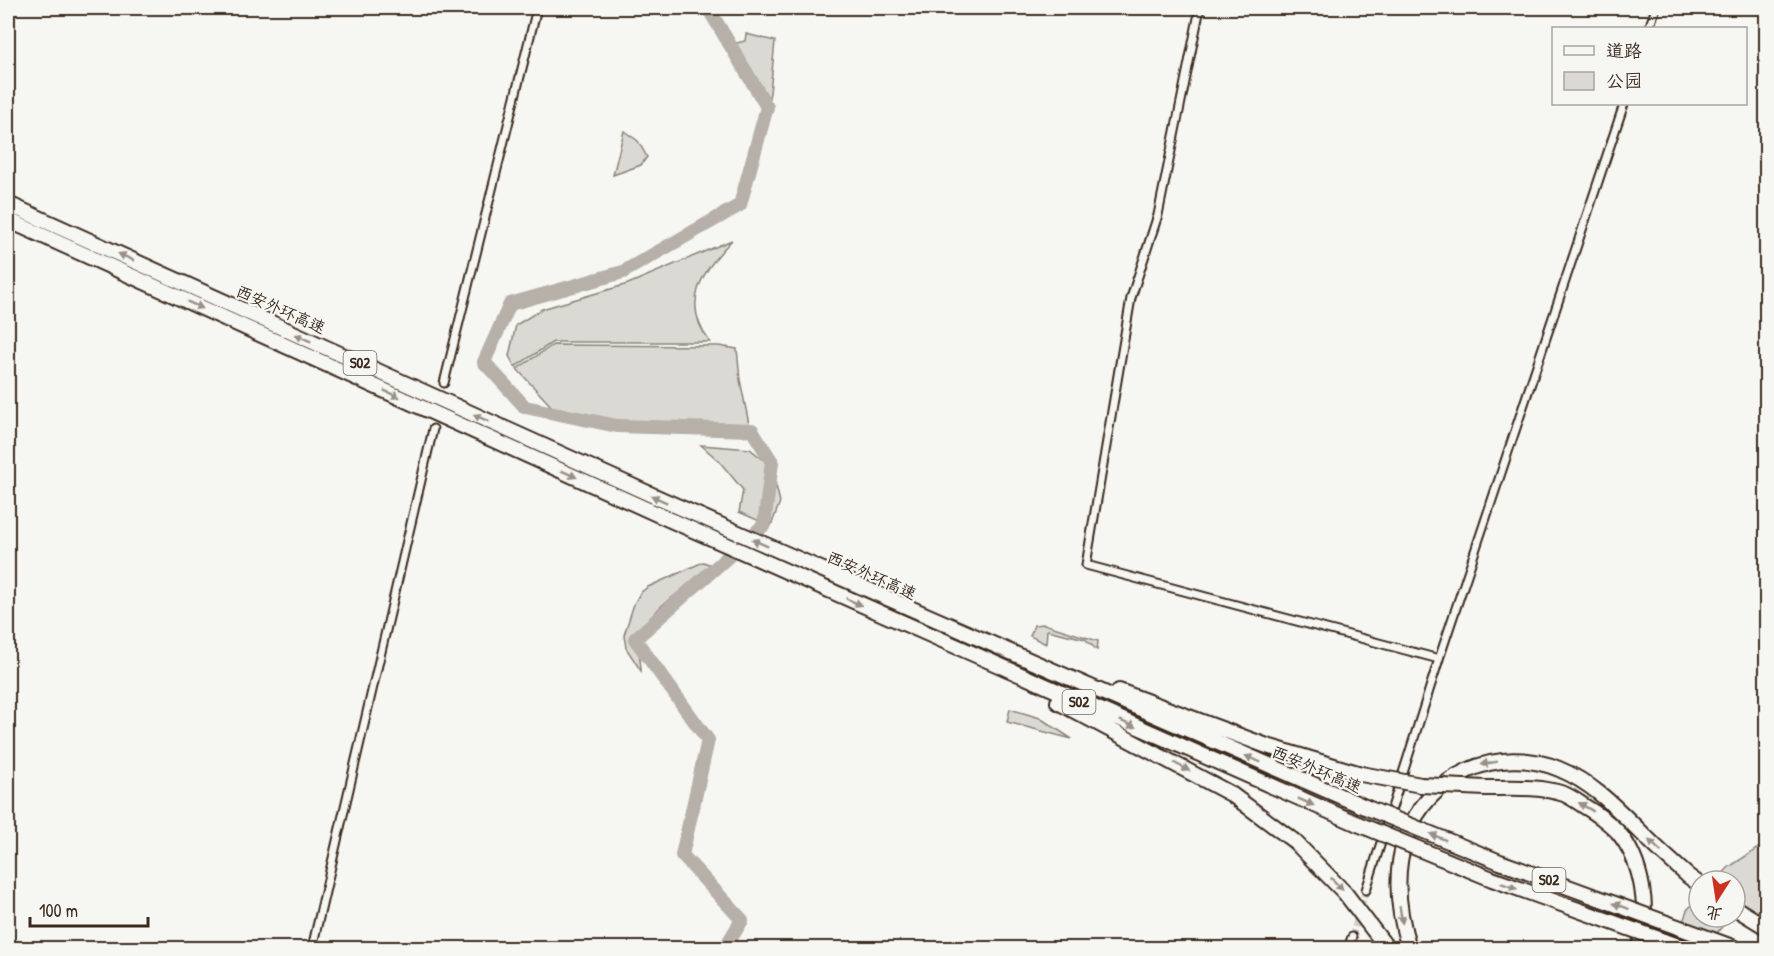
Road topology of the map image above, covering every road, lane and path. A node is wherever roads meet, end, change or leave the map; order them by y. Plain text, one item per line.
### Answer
1 (537, 8) edge
2 (1200, 8) edge
3 (1656, 8) edge
4 (1649, 27) edge
5 (1624, 105) edge
6 (8, 204) edge
7 (8, 220) edge
8 (444, 383) dead end
9 (433, 429) dead end
10 (936, 621) junction
11 (925, 634) junction
12 (1438, 659) junction
13 (1687, 874) edge
14 (1366, 890) tunnel mouth
15 (1747, 915) edge
16 (1767, 927) edge
17 (1352, 937) tunnel mouth
18 (312, 948) edge
19 (1348, 948) edge
20 (1387, 948) edge
21 (1409, 948) edge
22 (1639, 948) edge
23 (1684, 948) edge
24 (1735, 948) edge

1 - 8 street
2 - 12 street
3 - 4 street
5 - 12 street
10 -> 6 highway, 西安外环高速 / S02
7 -> 11 highway, 西安外环高速 / S02
9 - 18 street
22 -> 10 highway, bridge
24 -> 10 highway, 西安外环高速 / S02, bridge
11 -> 20 highway
11 -> 23 highway, 西安外环高速 / S02, bridge
12 - 14 street
13 -> 21 highway
15 - 16 highway
17 - 19 street

